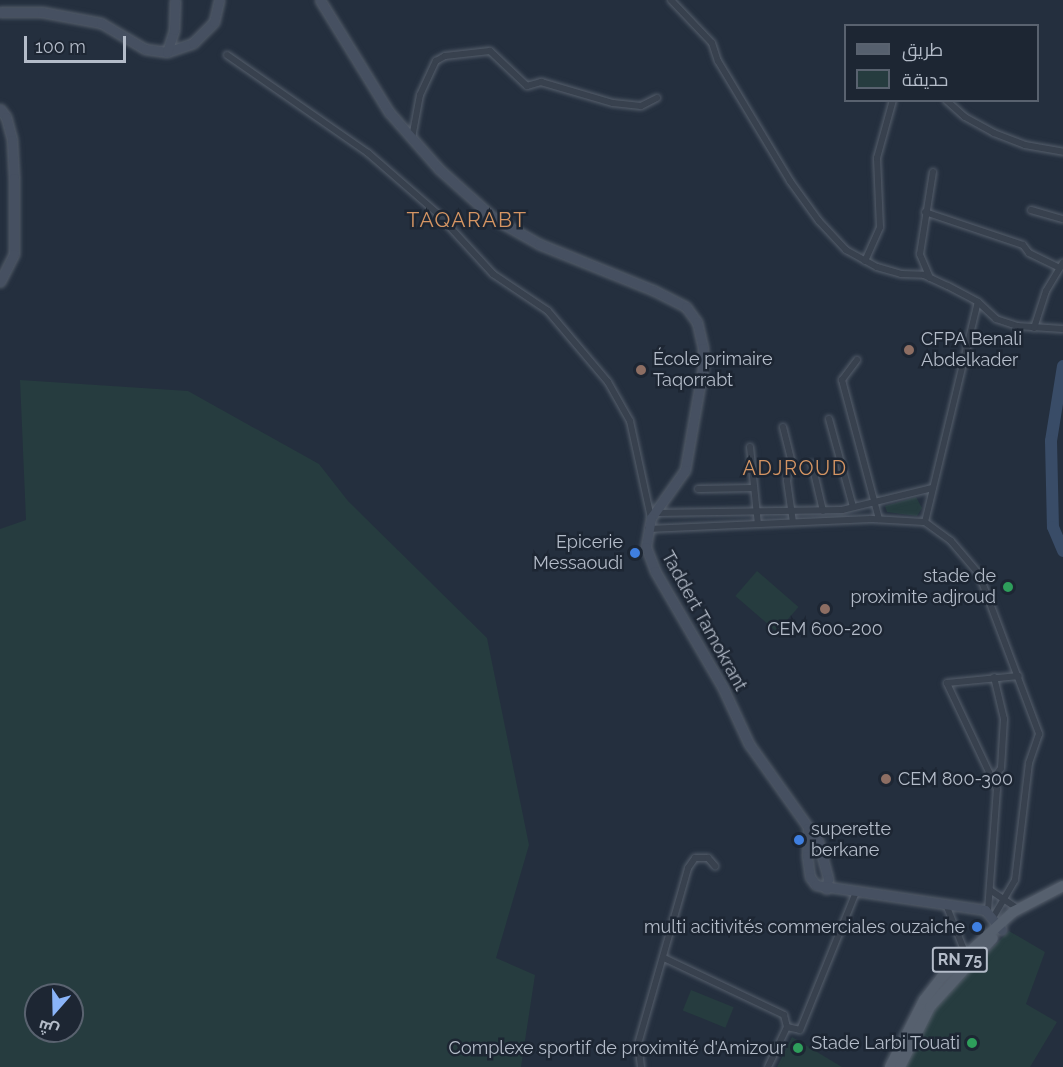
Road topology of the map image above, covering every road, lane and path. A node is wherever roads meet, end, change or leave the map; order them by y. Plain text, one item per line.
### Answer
1 (175, 0) edge
2 (219, 0) edge
3 (320, 0) edge
4 (671, 0) edge
5 (0, 12) edge
6 (167, 52) junction
7 (227, 55) dead end
8 (657, 98) dead end
9 (892, 102) edge
10 (948, 102) edge
11 (0, 109) edge
12 (412, 138) junction
13 (1063, 152) edge
14 (933, 171) dead end
15 (1031, 210) dead end
16 (925, 212) junction
17 (1063, 219) edge
18 (865, 261) junction
19 (1061, 265) edge
20 (931, 278) junction
21 (0, 282) edge
22 (978, 302) junction
23 (1034, 328) junction
24 (1063, 329) edge
25 (857, 360) dead end
26 (830, 419) dead end
27 (783, 427) dead end
28 (750, 447) dead end
29 (812, 464) dead end
30 (754, 488) junction
31 (932, 488) junction
32 (698, 489) dead end
33 (876, 501) junction
34 (853, 507) junction
35 (792, 511) junction
36 (823, 511) junction
37 (756, 512) junction
38 (654, 515) junction
39 (879, 519) junction
40 (793, 522) junction
41 (925, 522) junction
42 (758, 524) junction
43 (648, 529) junction
44 (1019, 676) junction
45 (994, 677) junction
46 (994, 778) junction
47 (808, 828) junction
48 (715, 866) dead end
49 (1063, 888) edge
50 (826, 889) junction
51 (990, 890) junction
52 (856, 892) junction
53 (1006, 898) junction
54 (947, 907) junction
55 (1018, 909) junction
56 (996, 920) junction
57 (966, 955) junction
58 (664, 958) junction
59 (787, 1027) junction
60 (641, 1067) edge
61 (768, 1067) edge
62 (890, 1067) edge
63 (900, 1067) edge

1 - 6 main road
2 - 6 main road
3 - 12 main road, Taddert Tamokrant
4 - 18 street
5 - 6 main road
7 - 38 street
8 - 12 street
9 - 18 street
10 - 13 street
11 - 21 main road
12 - 38 main road, Taddert Tamokrant
14 - 16 street
15 - 17 street
16 - 19 street
16 - 20 street
18 - 20 street
19 - 23 street
20 - 22 street
22 - 23 street
22 - 31 street
23 - 24 street
25 - 33 street
26 - 34 street
27 - 35 street
28 - 30 street
29 - 36 street
30 - 32 street
30 - 37 street
31 - 33 street
31 - 41 street
33 - 34 street
33 - 39 street
34 - 36 street
35 - 36 street
35 - 37 street
35 - 40 street
37 - 38 street
37 - 42 street
38 - 43 main road, Taddert Tamokrant
39 - 40 street
39 - 41 street
40 - 42 street
41 - 44 street
42 - 43 street
43 - 47 main road, Taddert Tamokrant
44 - 45 street
44 - 53 street
45 - 46 street
45 - 46 street
46 - 51 street
47 - 50 main road, Taddert Tamokrant
47 - 50 main road
48 - 58 street
49 - 55 main road, RN 75
49 - 56 main road, RN 75
50 - 52 main road
51 - 53 street
51 - 56 street
52 - 54 main road
52 - 59 street
53 - 55 street
53 - 56 street
54 - 56 main road
54 - 57 street
55 - 56 main road, RN 75
56 - 57 main road, RN 75
56 - 63 main road, RN 75
57 - 62 main road, RN 75
58 - 59 street
58 - 60 street
59 - 61 street

